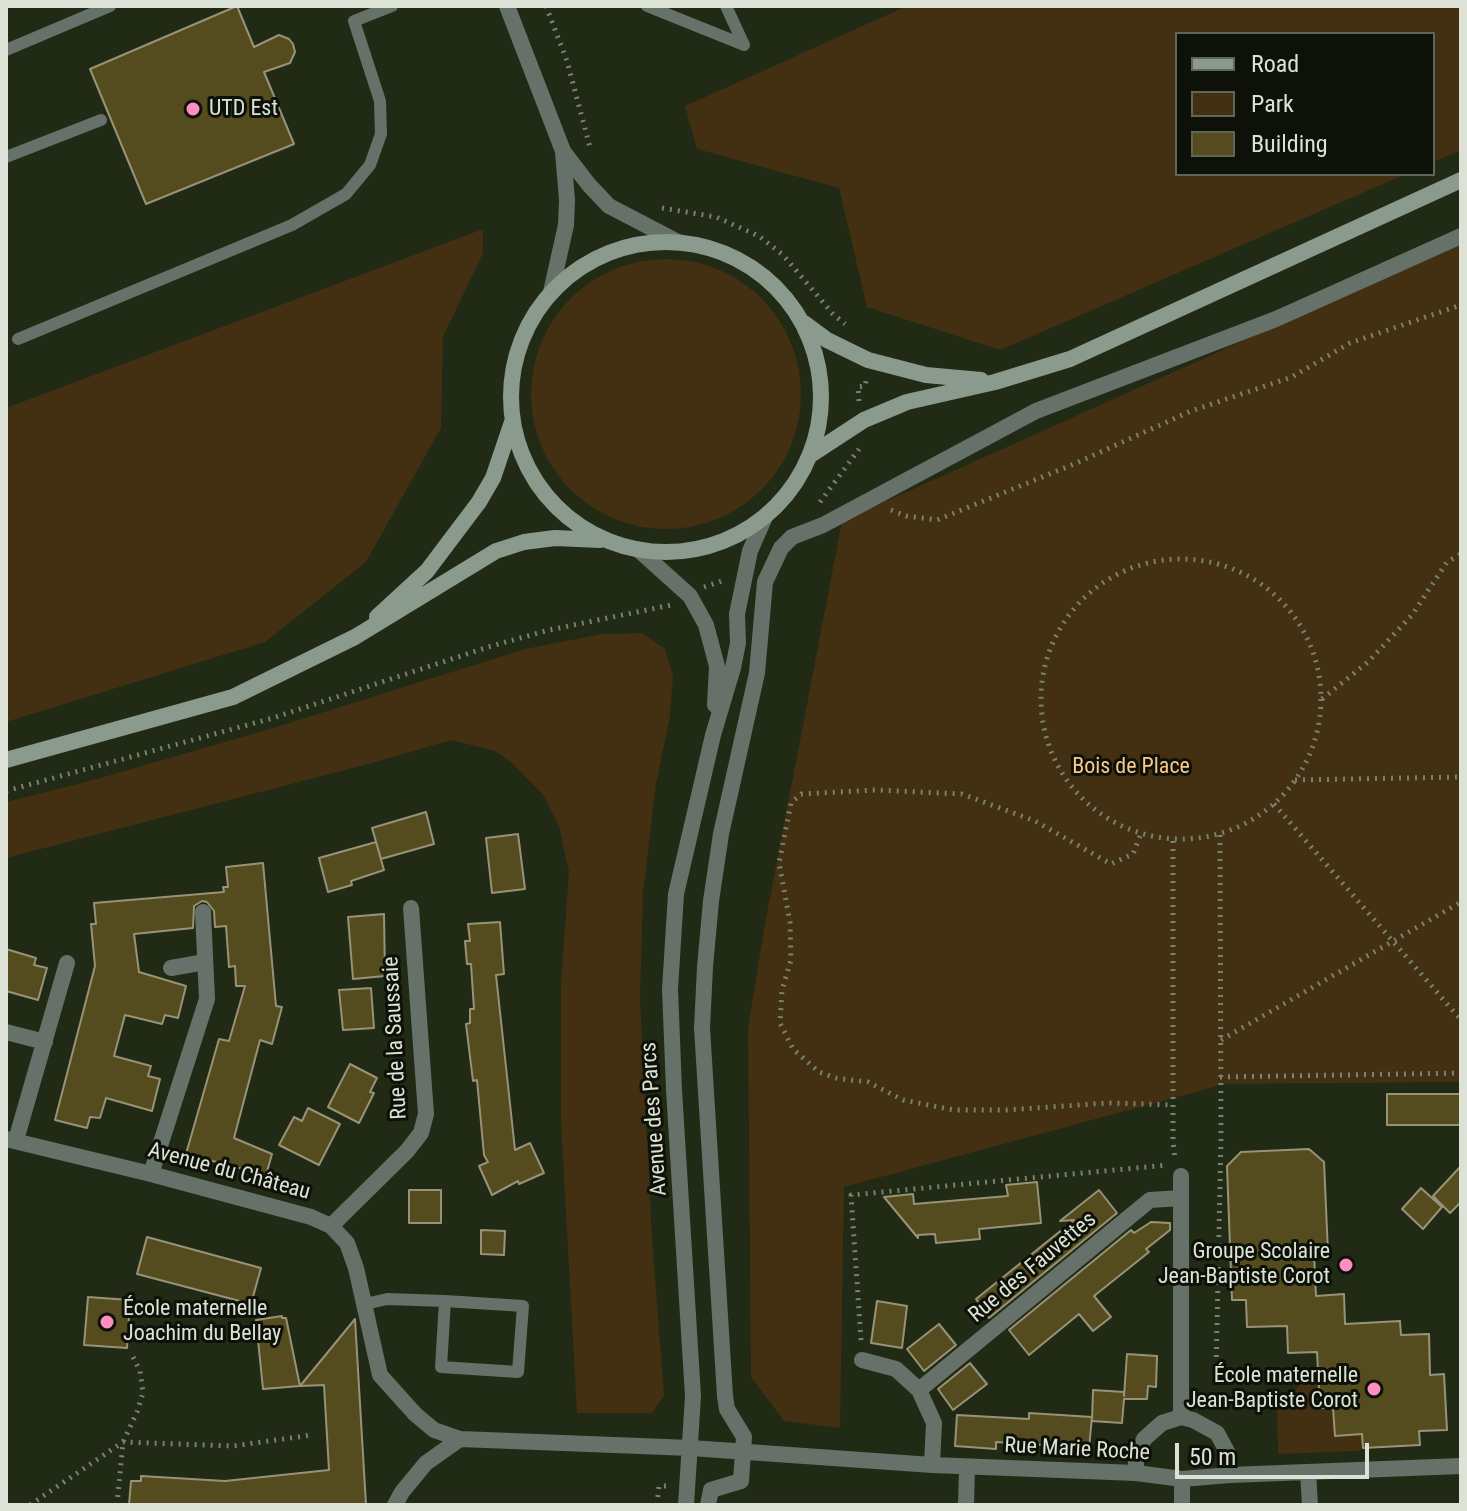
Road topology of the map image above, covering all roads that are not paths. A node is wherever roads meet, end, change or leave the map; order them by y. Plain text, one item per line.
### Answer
1 (110, 6) edge
2 (392, 6) edge
3 (507, 6) edge
4 (647, 6) edge
5 (685, 6) edge
6 (726, 6) edge
7 (365, 11) edge
8 (679, 20) junction
9 (6, 50) edge
10 (101, 120) dead end
11 (563, 151) junction
12 (6, 157) edge
13 (1461, 180) edge
14 (1461, 236) edge
15 (678, 242) junction
16 (551, 292) junction
17 (801, 321) junction
18 (18, 339) dead end
19 (995, 382) junction
20 (512, 421) junction
21 (809, 456) junction
22 (764, 519) junction
23 (604, 540) junction
24 (640, 551) junction
25 (355, 637) junction
26 (713, 735) junction
27 (6, 760) edge
28 (411, 908) dead end
29 (203, 912) dead end
30 (205, 962) junction
31 (67, 963) dead end
32 (171, 968) dead end
33 (6, 1032) edge
34 (45, 1042) junction
35 (11, 1140) edge
36 (151, 1174) junction
37 (1181, 1176) dead end
38 (1181, 1198) junction
39 (331, 1226) junction
40 (445, 1301) junction
41 (365, 1304) junction
42 (862, 1360) road end
43 (919, 1390) junction
44 (1181, 1417) junction
45 (460, 1439) junction
46 (691, 1448) junction
47 (743, 1451) junction
48 (932, 1465) junction
49 (1461, 1466) edge
50 (967, 1467) junction
51 (1308, 1472) junction
52 (1136, 1473) junction
53 (1230, 1475) junction
54 (1182, 1479) junction
55 (395, 1505) edge
56 (686, 1505) edge
57 (708, 1505) edge
58 (966, 1505) edge
59 (1182, 1505) edge
60 (1310, 1505) edge

1 - 9 lane
2 - 7 lane
3 - 11 street
4 - 8 lane
5 - 8 lane
6 - 8 lane
7 - 18 lane
10 - 12 lane
11 - 15 street
11 - 16 street
13 - 19 main road
14 - 47 street
15 - 16 main road
15 - 17 main road
16 - 20 main road
17 - 19 main road
17 - 21 main road
19 - 21 main road
20 - 23 main road
20 - 25 main road
21 - 22 main road
22 - 24 main road
22 - 26 street, Avenue des Parcs
23 - 24 main road
23 - 25 main road
24 - 26 street, Avenue des Parcs
25 - 27 main road
26 - 46 street, Avenue des Parcs
28 - 39 street, Rue de la Saussaie
29 - 30 street
30 - 32 street
30 - 36 street
31 - 34 street
33 - 34 street
34 - 35 street
35 - 36 street, Avenue du Château
36 - 39 street, Avenue du Château
37 - 38 street
38 - 43 street, Rue des Fauvettes
38 - 44 street
39 - 41 street, Avenue du Château
40 - 40 lane
40 - 41 lane
41 - 45 street, Avenue du Château
42 - 43 street
43 - 48 street
44 - 52 street
44 - 53 street
45 - 46 street, Avenue du Château
45 - 55 street
46 - 47 street, Rue Marie Roche
46 - 56 street, Avenue des Parcs
47 - 48 street, Rue Marie Roche
47 - 57 street
48 - 50 street, Rue Marie Roche
49 - 51 street, Rue Marie Roche
50 - 52 street, Rue Marie Roche
50 - 58 street
51 - 53 street, Rue Marie Roche
51 - 60 street
52 - 54 street, Rue Marie Roche
53 - 54 street, Rue Marie Roche
54 - 59 street

